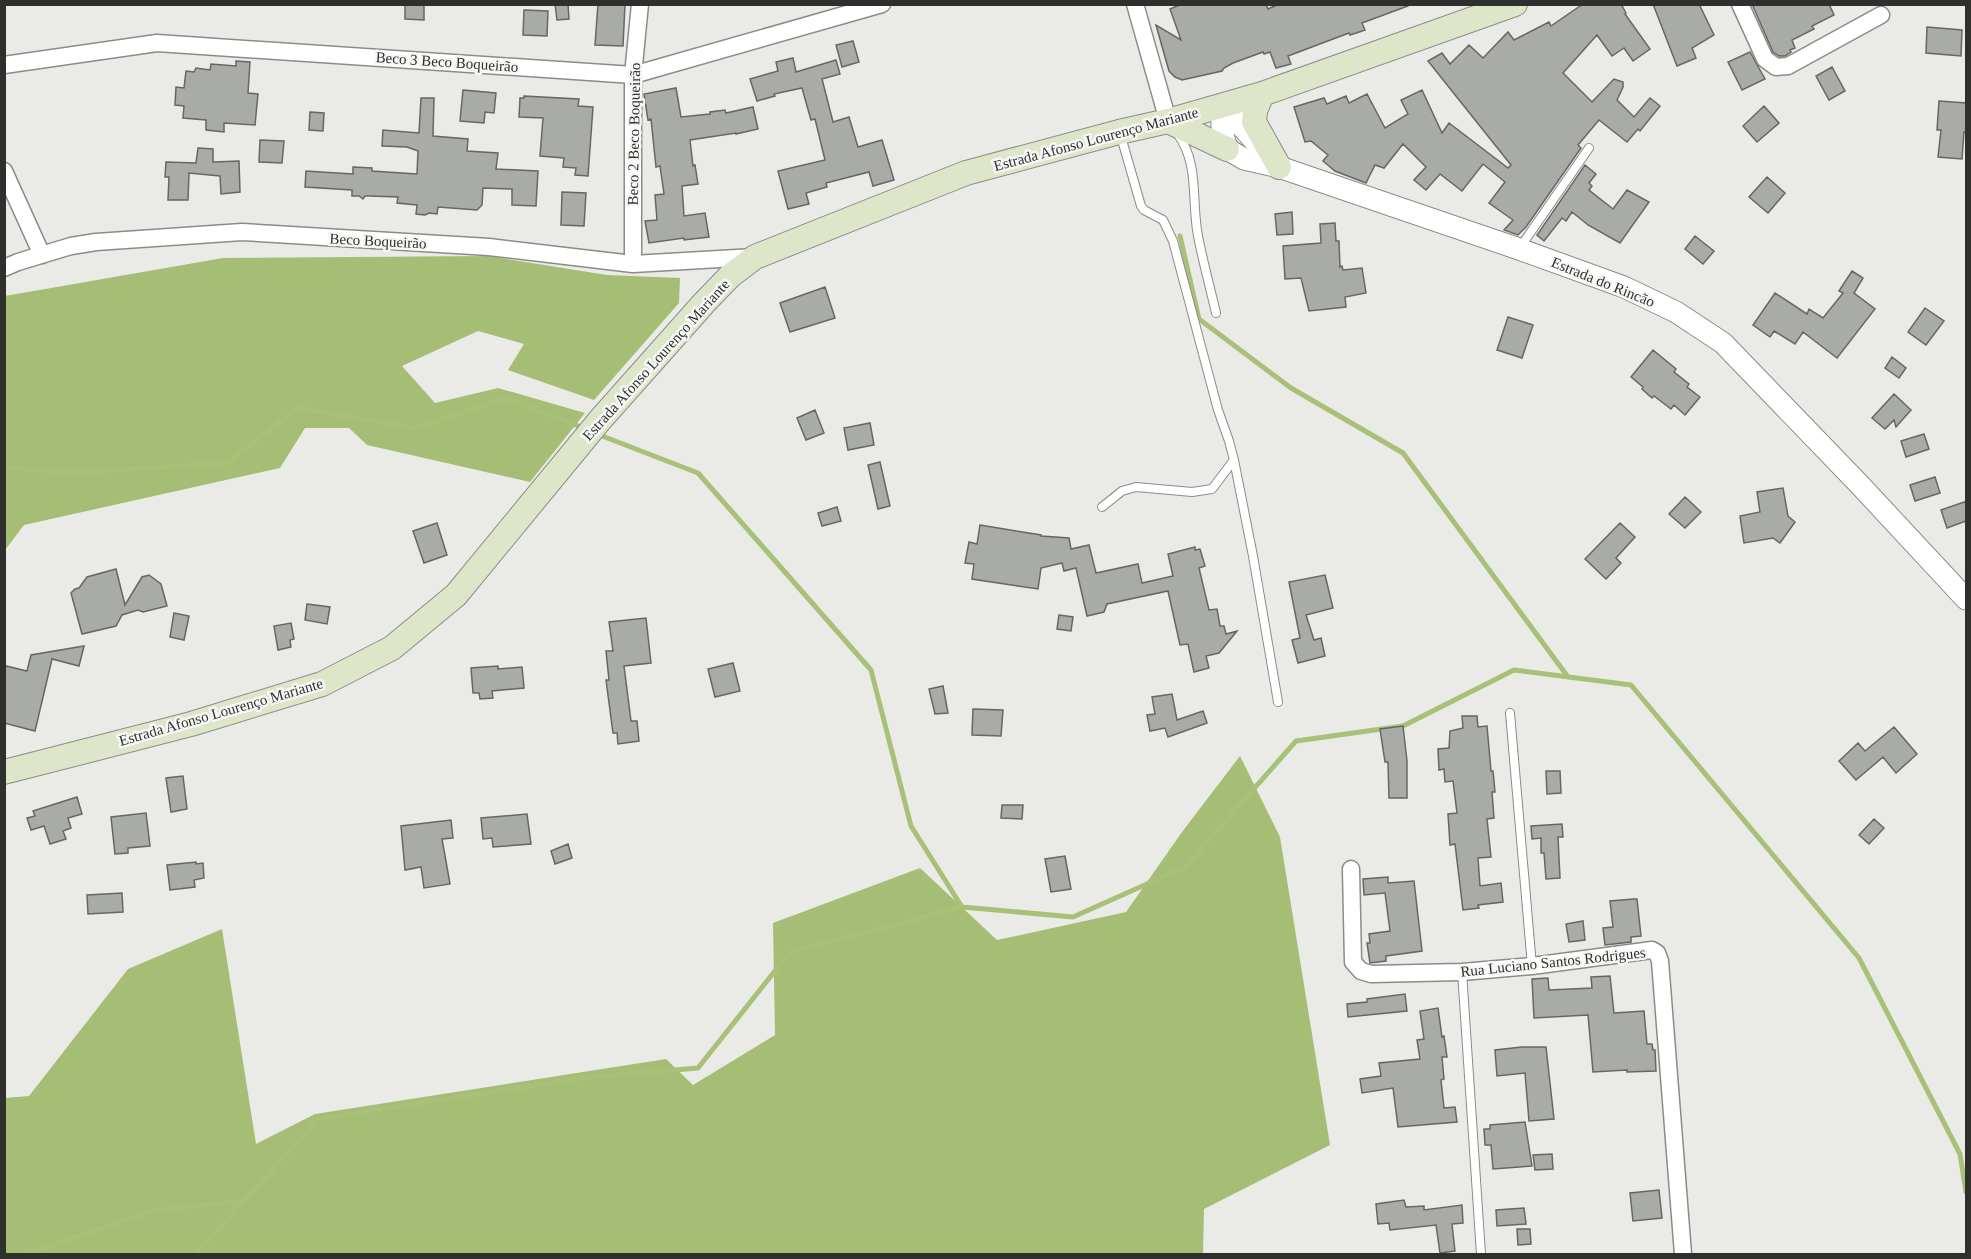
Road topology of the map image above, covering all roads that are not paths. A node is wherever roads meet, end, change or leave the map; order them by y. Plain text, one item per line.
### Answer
1 (640, 4) edge
2 (882, 4) edge
3 (1135, 4) edge
4 (1740, 4) edge
5 (1508, 6) edge
6 (1881, 15) dead end
7 (4, 65) edge
8 (633, 75) junction
9 (1262, 94) junction
10 (1223, 105) junction
11 (1168, 121) junction
12 (1119, 132) junction
13 (1589, 148) dead end
14 (1227, 149) junction
15 (1279, 167) junction
16 (4, 171) edge
17 (1520, 249) junction
18 (42, 255) junction
19 (755, 257) junction
20 (633, 264) junction
21 (4, 268) edge
22 (1216, 313) dead end
23 (1234, 460) junction
24 (1102, 507) dead end
25 (1966, 599) edge
26 (1278, 702) dead end
27 (1510, 713) dead end
28 (4, 772) edge
29 (1351, 869) dead end
30 (1532, 966) junction
31 (1462, 972) junction
32 (1482, 1254) edge
33 (1683, 1254) edge

1 - 8 street, Beco 2 Beco Boqueirão
2 - 8 street, Beco 3 Beco Boqueirão
3 - 11 street
4 - 6 street
5 - 9 main road, Estrada Afonso Lourenço Mariante
7 - 8 street, Beco 3 Beco Boqueirão
8 - 20 street, Beco 2 Beco Boqueirão
9 - 10 main road, Estrada Afonso Lourenço Mariante
9 - 15 main road
10 - 11 main road, Estrada Afonso Lourenço Mariante
10 - 14 street
10 - 15 street, Estrada do Rincão
11 - 12 main road, Estrada Afonso Lourenço Mariante
11 - 14 main road
11 - 22 lane
12 - 19 main road, Estrada Afonso Lourenço Mariante
12 - 23 lane
13 - 17 lane
14 - 15 street, Estrada do Rincão
15 - 17 street, Estrada do Rincão
16 - 18 street
17 - 25 street, Estrada do Rincão
18 - 20 street, Beco Boqueirão
18 - 21 street, Beco Boqueirão
19 - 20 street, Beco Boqueirão
19 - 28 main road, Estrada Afonso Lourenço Mariante
23 - 24 lane
23 - 26 lane
27 - 30 lane
29 - 31 street, Rua Luciano Santos Rodrigues
30 - 31 street, Rua Luciano Santos Rodrigues
30 - 33 street, Rua Luciano Santos Rodrigues
31 - 32 lane

